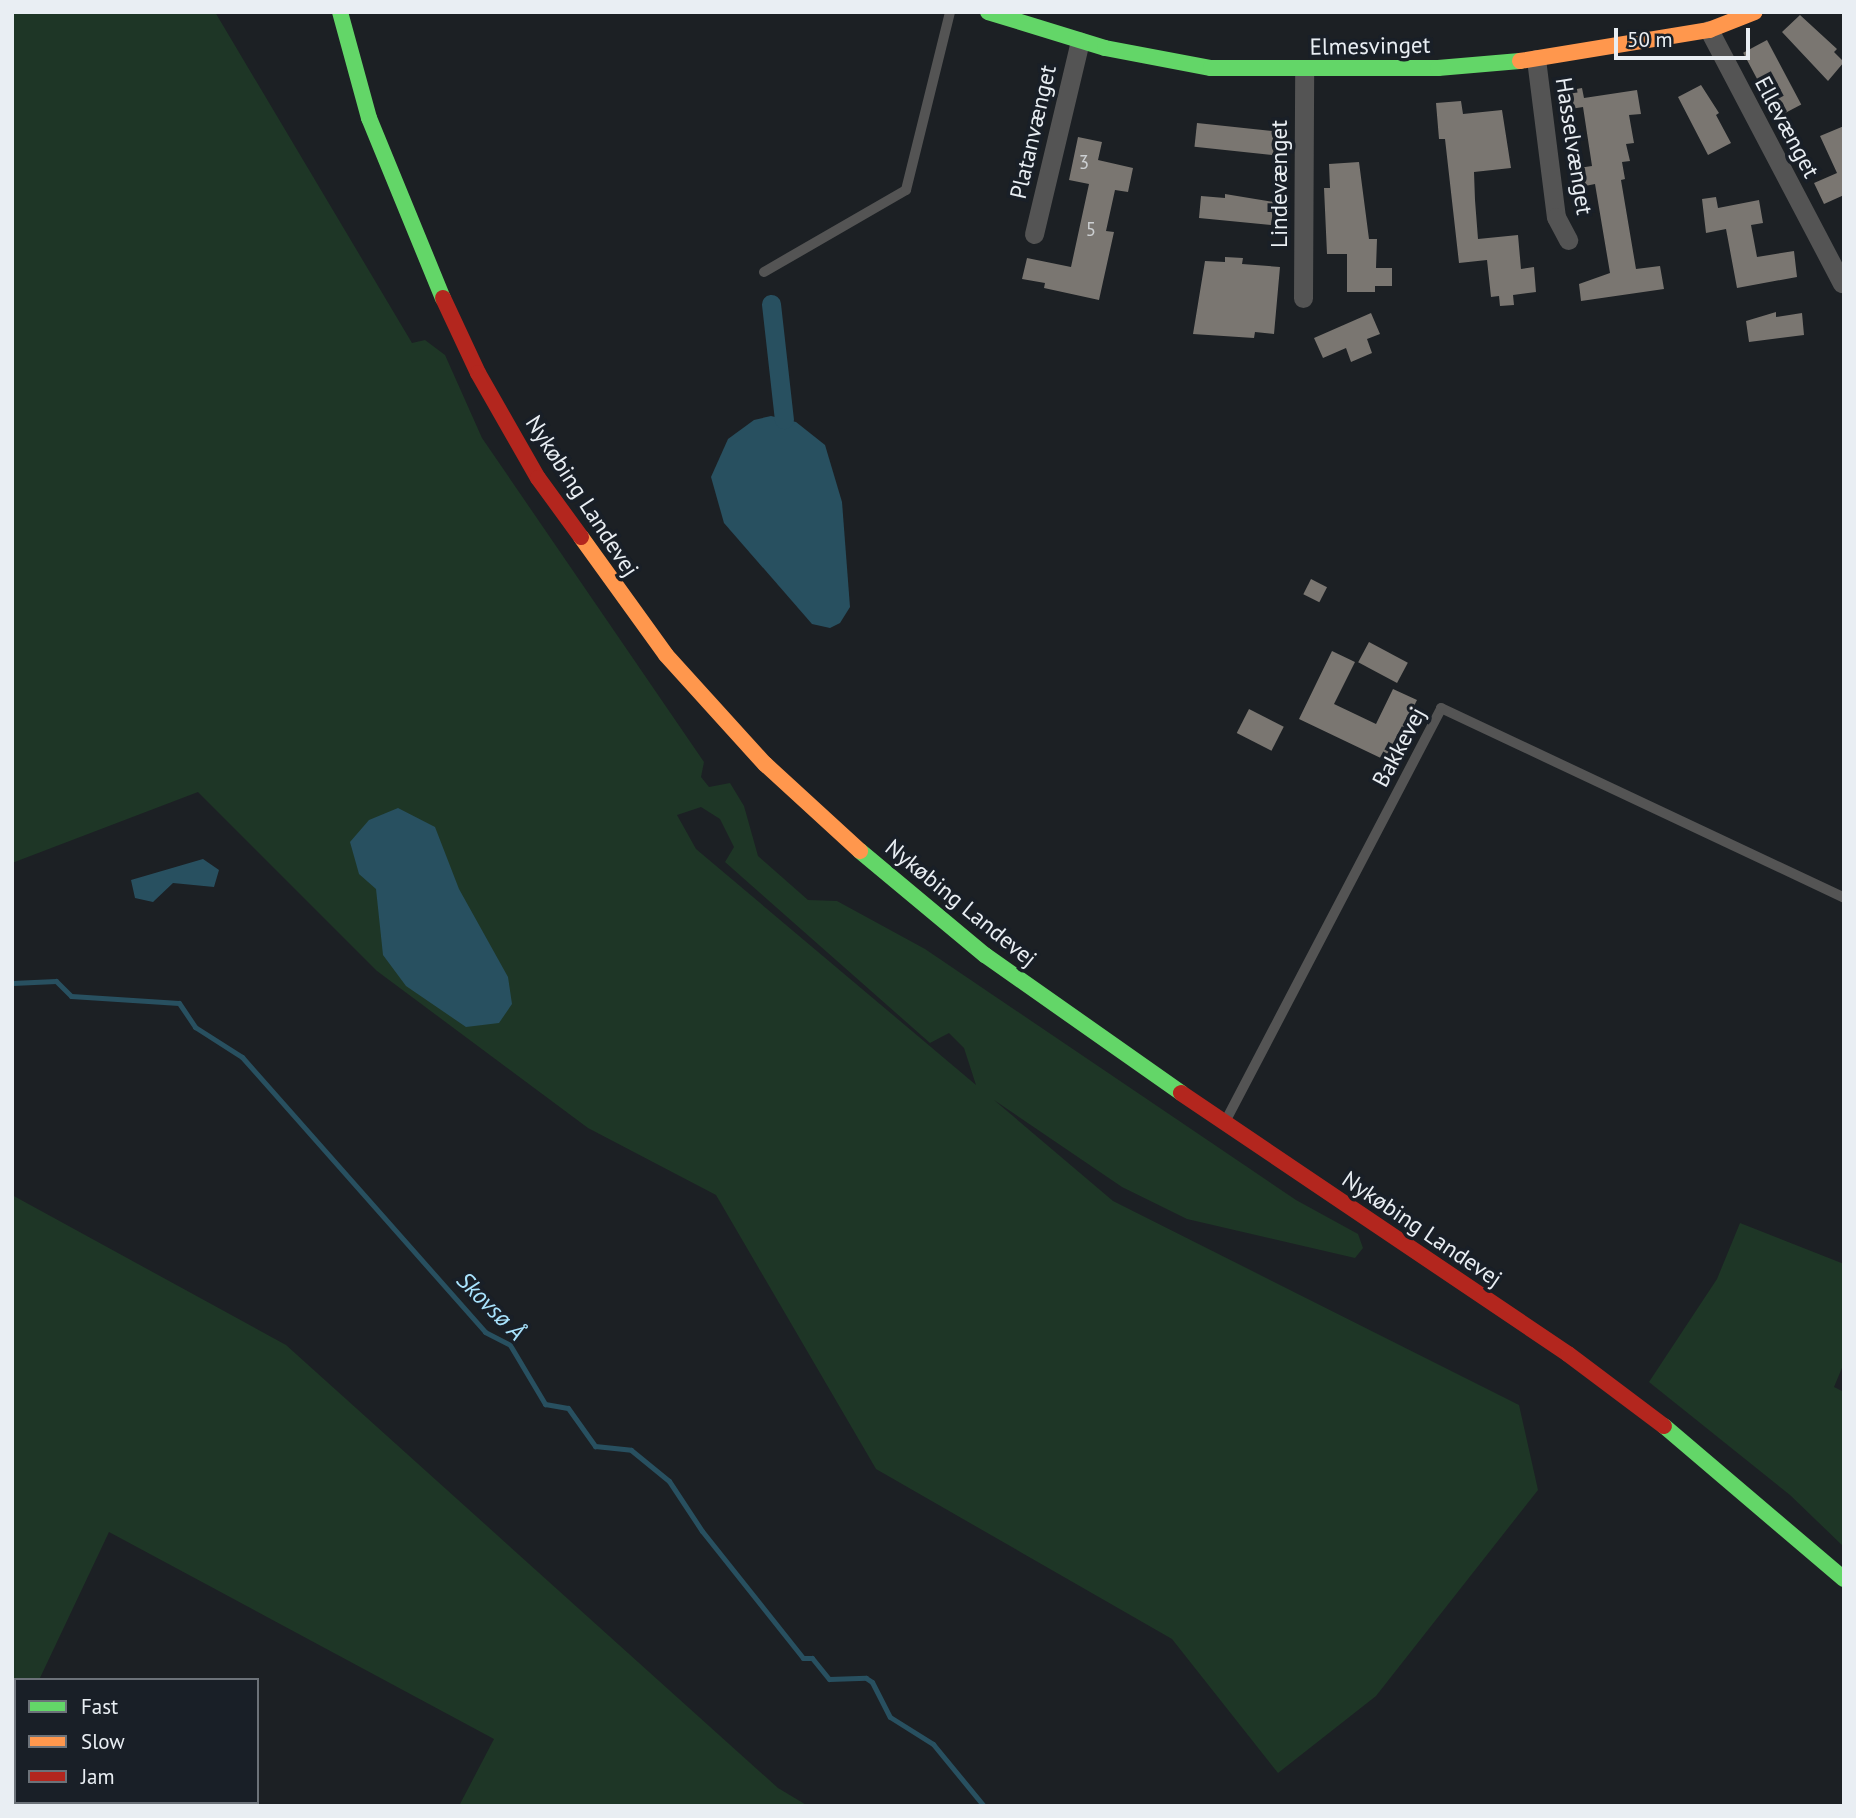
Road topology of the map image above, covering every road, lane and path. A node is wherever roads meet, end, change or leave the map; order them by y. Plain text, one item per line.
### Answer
1 (340, 12) edge
2 (950, 12) edge
3 (988, 12) edge
4 (1755, 12) edge
5 (1709, 30) junction
6 (1080, 41) junction
7 (1536, 59) junction
8 (1304, 71) junction
9 (1034, 234) dead end
10 (1568, 240) dead end
11 (764, 272) dead end
12 (1842, 284) edge
13 (1303, 298) dead end
14 (1844, 898) edge
15 (1224, 1124) junction
16 (1844, 1579) edge

1 - 15 main road, Nykøbing Landevej
2 - 11 lane
3 - 6 main road, Elmesvinget
4 - 5 main road, Elmesvinget
5 - 7 main road, Elmesvinget
5 - 12 street, Ellevænget
6 - 8 main road, Elmesvinget
6 - 9 street, Platanvænget
7 - 8 main road, Elmesvinget
7 - 10 street, Hasselvænget
8 - 13 street, Lindevænget
14 - 15 lane, Bakkevej
15 - 16 main road, Nykøbing Landevej

